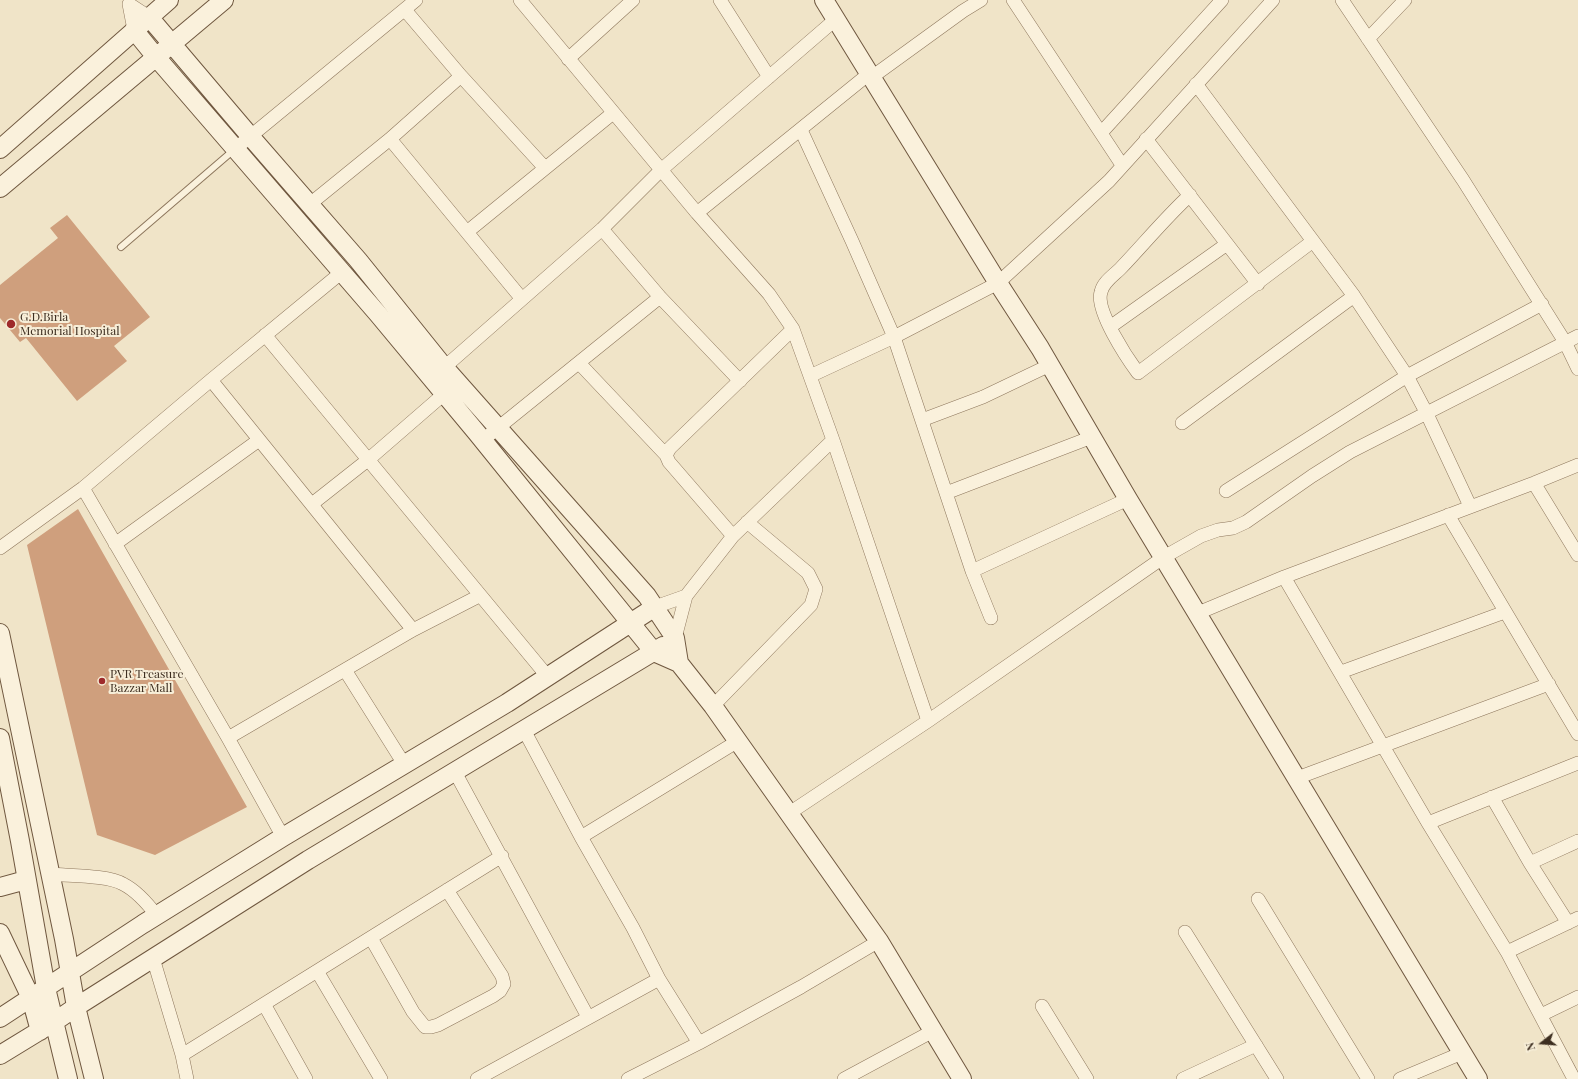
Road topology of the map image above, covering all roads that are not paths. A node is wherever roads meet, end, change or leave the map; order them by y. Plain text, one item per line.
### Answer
1 (169, 0) edge
2 (224, 0) edge
3 (416, 0) edge
4 (520, 0) edge
5 (633, 0) edge
6 (720, 0) edge
7 (824, 0) edge
8 (981, 0) edge
9 (1014, 0) edge
10 (1222, 0) edge
11 (1273, 0) edge
12 (1342, 0) edge
13 (1405, 0) edge
14 (128, 2) edge
15 (405, 10) junction
16 (150, 17) junction
17 (836, 18) junction
18 (134, 30) junction
19 (1368, 38) junction
20 (173, 43) junction
21 (156, 57) junction
22 (568, 58) junction
23 (871, 75) junction
24 (461, 76) junction
25 (769, 77) junction
26 (1196, 84) junction
27 (613, 113) junction
28 (801, 130) junction
29 (1101, 133) junction
30 (250, 136) junction
31 (390, 139) junction
32 (1146, 139) junction
33 (0, 149) edge
34 (235, 149) junction
35 (1122, 165) junction
36 (545, 168) junction
37 (661, 170) junction
38 (0, 188) edge
39 (1190, 195) junction
40 (310, 204) junction
41 (696, 213) junction
42 (602, 229) junction
43 (467, 232) junction
44 (1314, 241) junction
45 (1227, 244) junction
46 (121, 247) dead end
47 (342, 272) junction
48 (998, 283) junction
49 (1258, 284) junction
50 (1354, 296) junction
51 (660, 297) junction
52 (522, 298) junction
53 (1542, 304) junction
54 (1110, 327) junction
55 (793, 329) junction
56 (265, 335) junction
57 (1578, 336) edge
58 (894, 337) junction
59 (1565, 342) junction
60 (579, 363) junction
61 (1050, 365) junction
62 (1578, 369) edge
63 (438, 372) junction
64 (810, 376) junction
65 (1407, 376) junction
66 (210, 380) junction
67 (740, 381) junction
68 (444, 394) junction
69 (1428, 414) junction
70 (922, 420) junction
71 (1182, 423) dead end
72 (498, 428) junction
73 (1092, 437) junction
74 (259, 440) junction
75 (483, 440) junction
76 (833, 440) junction
77 (666, 455) junction
78 (369, 459) junction
79 (1578, 465) edge
80 (1534, 483) junction
81 (82, 488) junction
82 (1226, 491) dead end
83 (946, 493) junction
84 (1128, 499) junction
85 (312, 504) junction
86 (1470, 506) junction
87 (1448, 515) junction
88 (747, 522) junction
89 (733, 536) junction
90 (115, 544) junction
91 (0, 548) edge
92 (1578, 555) edge
93 (1164, 557) junction
94 (972, 571) junction
95 (1284, 576) junction
96 (479, 596) junction
97 (686, 596) junction
98 (655, 607) junction
99 (1505, 612) junction
100 (1198, 613) junction
101 (991, 618) dead end
102 (631, 623) junction
103 (413, 630) junction
104 (0, 633) edge
105 (675, 638) junction
106 (654, 652) junction
107 (679, 663) junction
108 (345, 670) junction
109 (1341, 672) junction
110 (548, 677) junction
111 (1549, 684) junction
112 (713, 706) junction
113 (928, 721) junction
114 (524, 730) junction
115 (1578, 734) edge
116 (0, 738) edge
117 (228, 738) junction
118 (738, 741) junction
119 (1383, 746) junction
120 (1578, 763) edge
121 (404, 764) junction
122 (456, 772) junction
123 (1296, 778) junction
124 (1492, 798) junction
125 (788, 814) junction
126 (1428, 823) junction
127 (283, 836) junction
128 (581, 837) junction
129 (1578, 841) edge
130 (502, 856) junction
131 (1530, 863) junction
132 (50, 874) junction
133 (26, 880) junction
134 (0, 887) edge
135 (447, 890) junction
136 (1258, 899) dead end
137 (157, 916) junction
138 (1573, 921) edge
139 (1185, 932) dead end
140 (0, 933) edge
141 (371, 938) junction
142 (879, 940) junction
143 (1507, 952) junction
144 (153, 958) junction
145 (317, 971) junction
146 (69, 972) junction
147 (659, 979) junction
148 (46, 988) junction
149 (31, 998) junction
150 (1578, 998) edge
151 (264, 1004) junction
152 (1042, 1006) dead end
153 (76, 1007) junction
154 (1541, 1015) junction
155 (588, 1017) junction
156 (0, 1018) edge
157 (47, 1026) junction
158 (933, 1031) junction
159 (699, 1043) junction
160 (1256, 1045) junction
161 (1462, 1053) junction
162 (0, 1055) edge
163 (182, 1055) junction
164 (68, 1079) edge
165 (94, 1079) edge
166 (187, 1079) edge
167 (306, 1079) edge
168 (381, 1079) edge
169 (476, 1079) edge
170 (628, 1079) edge
171 (844, 1079) edge
172 (962, 1079) edge
173 (1087, 1079) edge
174 (1183, 1079) edge
175 (1277, 1079) edge
176 (1368, 1079) edge
177 (1400, 1079) edge
178 (1478, 1079) edge
179 (1574, 1079) edge

1 - 16 street
2 - 20 street
3 - 15 street
4 - 22 street
5 - 22 street
6 - 25 street
7 - 17 street
8 - 23 street
9 - 29 street
10 - 29 street
11 - 26 street
12 - 19 street
13 - 19 street
14 - 16 street
14 - 18 street
15 - 24 street
15 - 30 street
16 - 18 street
16 - 20 street
17 - 23 street
17 - 25 street
18 - 21 street
18 - 33 street
19 - 53 street
20 - 21 street
20 - 30 street
21 - 34 street
21 - 38 street
22 - 27 street
23 - 28 street
23 - 48 street
24 - 31 street
24 - 36 street
25 - 37 street
26 - 32 street
26 - 44 street
27 - 36 street
27 - 37 street
28 - 41 street
28 - 58 street
29 - 35 street
30 - 34 street
30 - 40 street
31 - 40 street
31 - 43 street
32 - 35 street
32 - 39 street
34 - 46 lane
34 - 47 street
35 - 48 street
36 - 43 street
37 - 41 street
37 - 42 street
39 - 45 street
39 - 54 street
40 - 63 street
41 - 55 street
42 - 51 street
42 - 52 street
43 - 52 street
44 - 49 street
44 - 50 street
45 - 49 street
45 - 54 street
47 - 56 street
47 - 63 street
48 - 58 street
48 - 61 street
49 - 54 street
50 - 65 street
50 - 71 street
51 - 60 street
51 - 67 street
52 - 63 street
53 - 59 street
53 - 65 street
55 - 64 street
55 - 67 street
56 - 66 street
56 - 78 street
57 - 59 street
58 - 64 street
58 - 70 street
59 - 62 street
59 - 69 street
60 - 72 street
60 - 77 street
61 - 70 street
61 - 73 street
63 - 68 street
63 - 72 street
64 - 76 street
65 - 69 street
65 - 82 street
66 - 74 street
66 - 81 street
67 - 77 street
68 - 75 street
68 - 78 street
69 - 86 street
69 - 93 street
70 - 83 street
72 - 75 street
72 - 98 street
73 - 83 street
73 - 84 street
74 - 85 street
74 - 90 street
75 - 102 street
76 - 88 street
76 - 113 street
77 - 89 street
78 - 85 street
78 - 96 street
79 - 80 street
80 - 86 street
80 - 92 street
81 - 90 street
81 - 91 street
83 - 94 street
84 - 93 street
84 - 94 street
85 - 103 street
86 - 87 street
87 - 95 street
87 - 99 street
88 - 89 street
88 - 112 street
89 - 97 street
90 - 117 street
93 - 100 street
93 - 113 street
94 - 101 street
95 - 100 street
95 - 109 street
96 - 103 street
96 - 110 street
97 - 98 street
97 - 105 street
98 - 102 street
98 - 105 street
99 - 109 street
99 - 111 street
100 - 123 street
102 - 106 street
102 - 110 street
103 - 108 street
104 - 132 street
105 - 106 street
105 - 107 street
106 - 107 street
106 - 114 street
107 - 112 street
108 - 117 street
108 - 121 street
109 - 119 street
110 - 121 street
111 - 115 street
111 - 119 street
112 - 118 street
113 - 125 street
114 - 122 street
114 - 128 street
116 - 133 street
117 - 127 street
118 - 125 street
118 - 128 street
119 - 123 street
119 - 126 street
120 - 124 street
121 - 127 street
122 - 130 street
122 - 144 street
123 - 161 street
124 - 126 street
124 - 131 street
125 - 142 street
126 - 143 street
127 - 137 street
128 - 147 street
129 - 131 street
130 - 135 street
130 - 155 street
131 - 138 street
132 - 137 street
132 - 146 street
133 - 134 street
133 - 148 street
135 - 141 street
135 - 141 street
136 - 176 street
137 - 146 street
138 - 143 street
139 - 160 street
140 - 149 street
141 - 145 street
142 - 158 street
142 - 159 street
143 - 154 street
144 - 153 street
144 - 163 street
145 - 151 street
145 - 168 street
146 - 148 street
146 - 153 street
147 - 155 street
147 - 159 street
148 - 149 street
148 - 157 street
149 - 156 street
149 - 157 street
150 - 154 street
151 - 163 street
151 - 167 street
152 - 173 street
153 - 157 street
153 - 165 street
154 - 179 street
155 - 169 street
157 - 162 street
157 - 164 street
158 - 171 street
158 - 172 street
159 - 170 street
160 - 174 street
160 - 175 street
161 - 177 street
161 - 178 street
163 - 166 street

